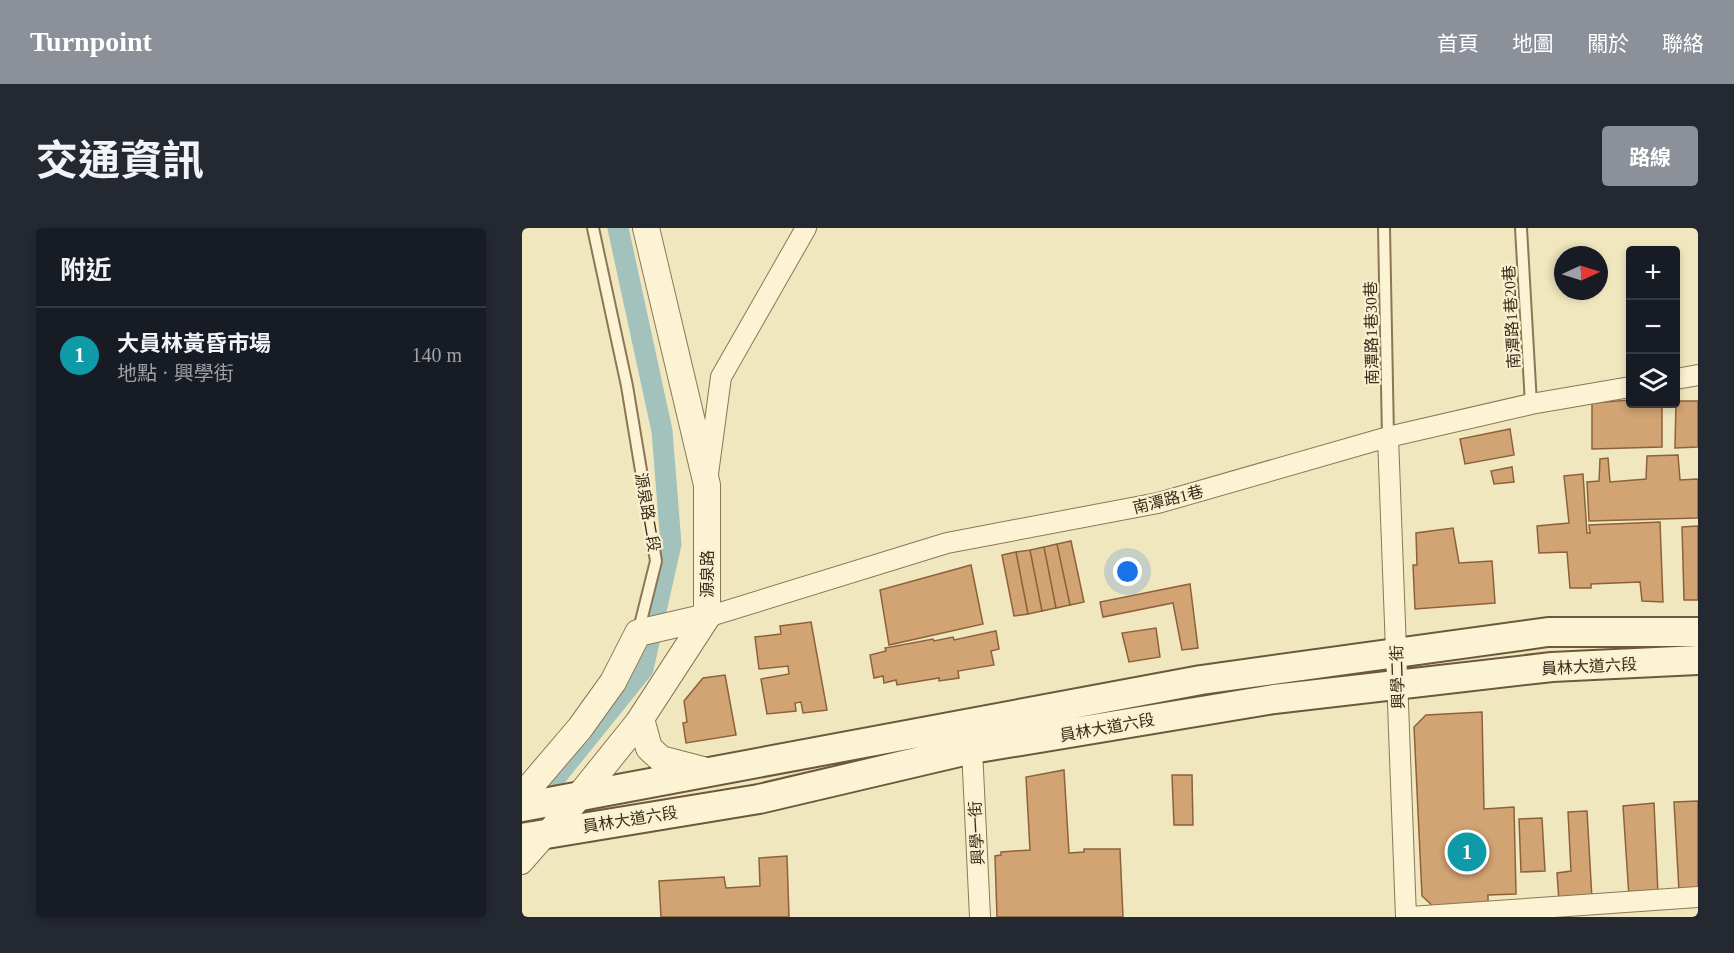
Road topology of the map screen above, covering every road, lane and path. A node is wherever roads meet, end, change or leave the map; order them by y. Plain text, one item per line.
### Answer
1 (593, 228) edge
2 (646, 228) edge
3 (806, 228) edge
4 (1384, 228) edge
5 (1521, 228) edge
6 (1698, 375) edge
7 (1680, 378) edge
8 (1626, 388) edge
9 (1531, 404) junction
10 (1388, 437) junction
11 (706, 485) junction
12 (707, 617) junction
13 (1698, 632) edge
14 (638, 633) junction
15 (1396, 651) junction
16 (1698, 660) edge
17 (1397, 685) junction
18 (641, 719) junction
19 (972, 749) junction
20 (711, 771) junction
21 (579, 795) junction
22 (522, 796) edge
23 (522, 807) edge
24 (551, 831) junction
25 (522, 838) edge
26 (522, 864) edge
27 (1698, 897) edge
28 (980, 917) edge
29 (1408, 917) edge

1 - 14 lane, 源泉路二段
2 - 11 street, 源泉路
3 - 11 street
4 - 10 lane, 南潭路1巷30巷
5 - 9 lane, 南潭路1巷20巷
6 - 7 street
8 - 9 street, 南潭路1巷
9 - 10 street, 南潭路1巷
10 - 12 street, 南潭路1巷
10 - 15 street, 興學二街
11 - 12 street, 源泉路
12 - 14 street
12 - 18 street, 源泉路
13 - 15 main road, 員林大道六段
14 - 22 street, 源泉路二段
15 - 17 street, 興學二街
15 - 20 main road, 員林大道六段
16 - 17 main road, 員林大道六段
17 - 19 main road, 員林大道六段
17 - 29 street, 興學二街
18 - 20 street
18 - 21 street, 源泉路
19 - 24 main road, 員林大道六段
19 - 28 street, 興學一街
20 - 21 main road, 員林大道六段
21 - 23 main road, 員林大道六段
21 - 24 street, 源泉路
24 - 25 main road, 員林大道六段
24 - 26 street, 源泉路
27 - 29 street

